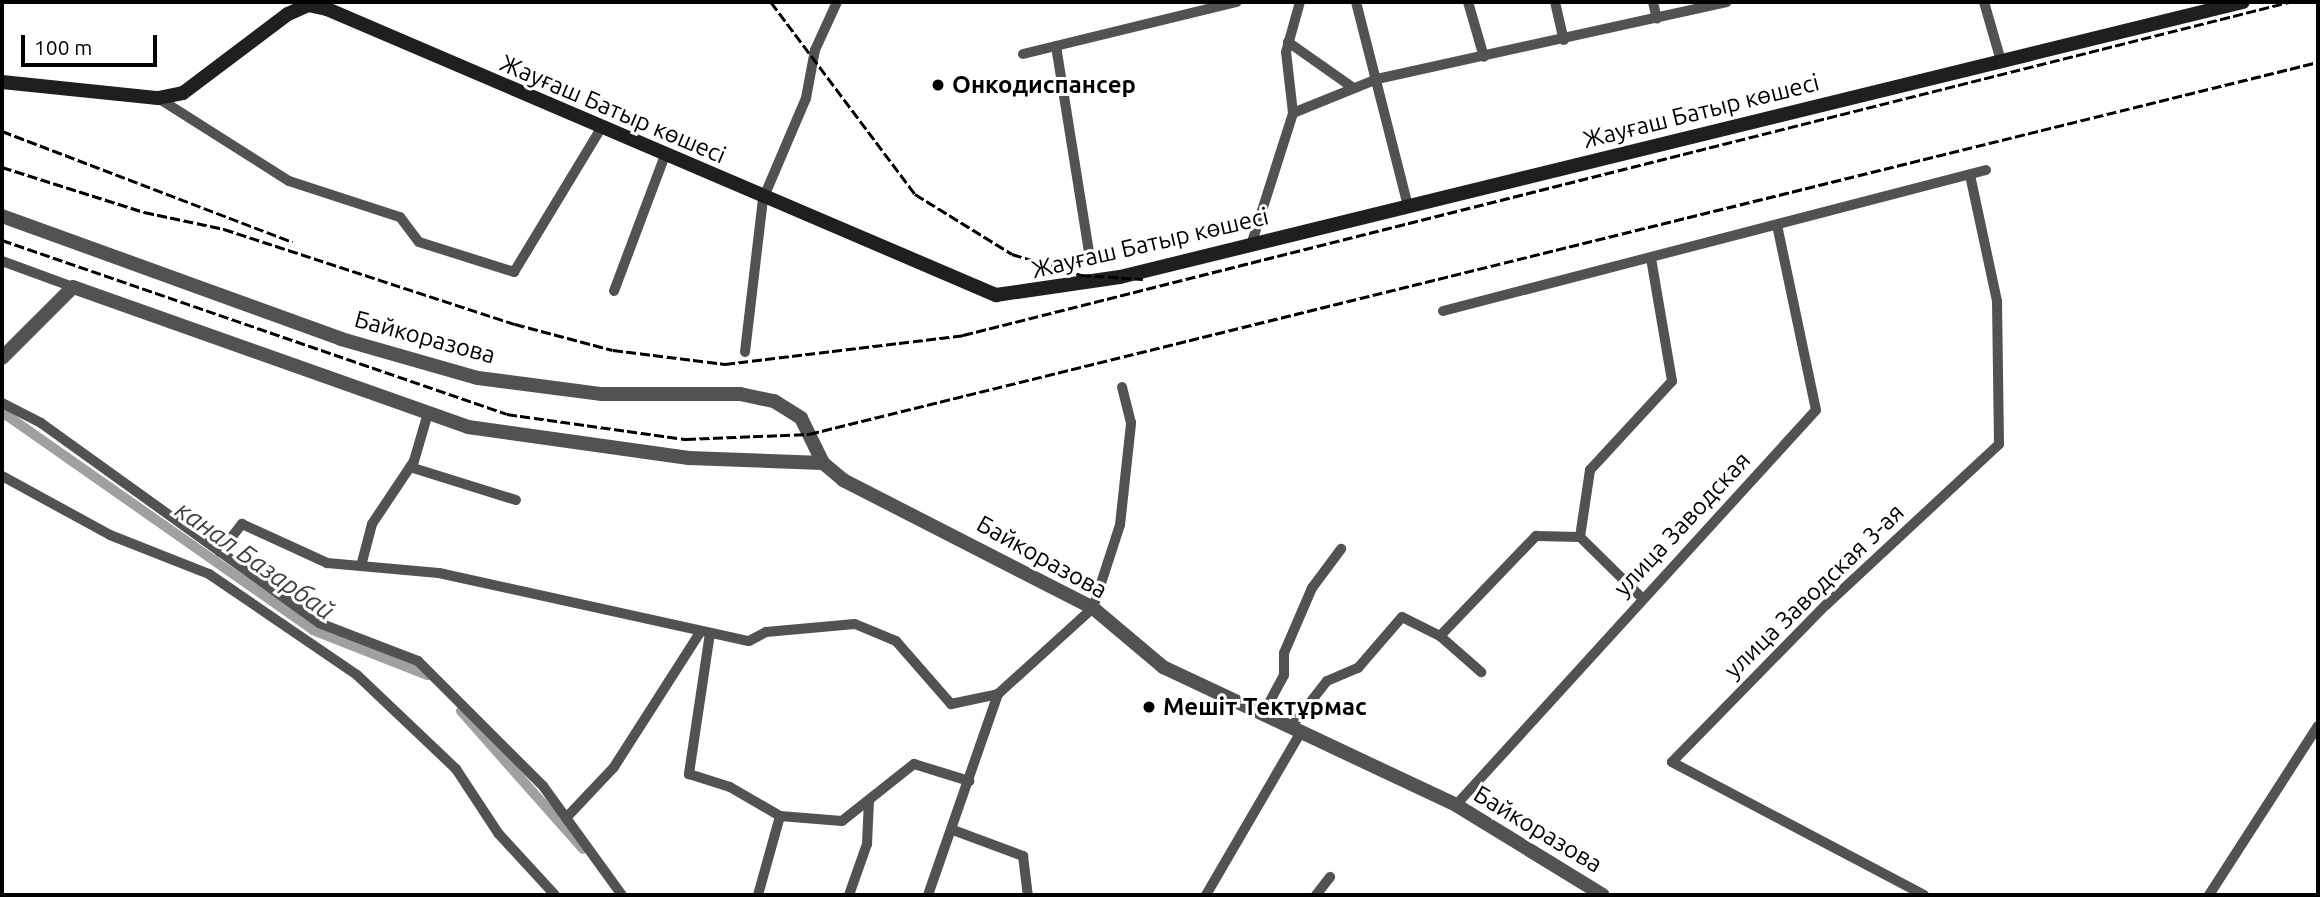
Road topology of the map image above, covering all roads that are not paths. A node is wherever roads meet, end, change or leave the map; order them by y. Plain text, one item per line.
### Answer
1 (837, 2) edge
2 (1237, 2) edge
3 (1300, 2) edge
4 (1356, 2) edge
5 (1468, 2) edge
6 (1555, 2) edge
7 (1653, 2) edge
8 (1727, 2) edge
9 (1984, 2) edge
10 (2243, 2) edge
11 (1657, 19) junction
12 (1564, 40) junction
13 (1288, 42) junction
14 (1056, 46) junction
15 (1023, 54) dead end
16 (1484, 57) junction
17 (2001, 61) junction
18 (1377, 79) junction
19 (2, 82) edge
20 (1352, 87) junction
21 (158, 98) junction
22 (1293, 113) junction
23 (600, 130) junction
24 (664, 158) junction
25 (1986, 170) dead end
26 (1970, 175) junction
27 (763, 199) junction
28 (1408, 206) junction
29 (2, 216) edge
30 (1778, 229) junction
31 (1251, 245) junction
32 (1090, 258) dead end
33 (1651, 258) junction
34 (2, 261) edge
35 (73, 286) junction
36 (614, 291) dead end
37 (1444, 310) dead end
38 (745, 352) dead end
39 (2, 358) edge
40 (1122, 387) dead end
41 (2, 404) edge
42 (428, 413) junction
43 (823, 463) junction
44 (410, 467) junction
45 (2, 476) edge
46 (516, 500) dead end
47 (1580, 537) junction
48 (1341, 549) dead end
49 (220, 552) junction
50 (361, 566) junction
51 (1642, 598) junction
52 (1093, 608) junction
53 (705, 631) junction
54 (1440, 636) junction
55 (1481, 672) dead end
56 (998, 694) junction
57 (1263, 714) junction
58 (2318, 726) edge
59 (1296, 729) junction
60 (969, 781) junction
61 (869, 800) junction
62 (1456, 805) junction
63 (780, 816) junction
64 (566, 818) junction
65 (953, 830) junction
66 (1330, 877) dead end
67 (555, 895) edge
68 (622, 895) edge
69 (758, 895) edge
70 (849, 895) edge
71 (928, 895) edge
72 (1028, 895) edge
73 (1206, 895) edge
74 (1316, 895) edge
75 (1603, 895) edge
76 (1924, 895) edge
77 (2209, 895) edge

1 - 27 street
2 - 14 street
3 - 13 street
4 - 18 street
5 - 16 street
6 - 12 street
7 - 11 street
8 - 11 street
9 - 17 street
10 - 17 main road, Жауғаш Батыр көшесі
11 - 12 street
12 - 16 street
13 - 20 street
13 - 22 street
14 - 15 street
14 - 32 street
16 - 18 street
17 - 28 main road, Жауғаш Батыр көшесі
18 - 20 street
18 - 28 street
19 - 21 main road, Жауғаш Батыр көшесі
20 - 22 street
21 - 23 main road, Жауғаш Батыр көшесі
21 - 23 street
22 - 31 street
23 - 24 main road, Жауғаш Батыр көшесі
24 - 27 main road, Жауғаш Батыр көшесі
24 - 36 street
25 - 26 street
26 - 30 street
26 - 76 street, улица Заводская 3-ая
27 - 31 main road, Жауғаш Батыр көшесі
27 - 38 street
28 - 31 main road, Жауғаш Батыр көшесі
29 - 43 street, Байкоразова
30 - 33 street
30 - 51 street, улица Заводская
33 - 37 street
33 - 47 street
34 - 35 street
35 - 39 street
35 - 42 street
40 - 52 street
41 - 49 street
42 - 43 street
42 - 44 street
43 - 52 street, Байкоразова
44 - 46 street
44 - 50 street
45 - 67 street
47 - 51 street
47 - 54 street
48 - 57 street
49 - 50 street
49 - 64 street
50 - 53 street
51 - 62 street, улица Заводская
52 - 56 street
52 - 57 street, Байкоразова
53 - 56 street
53 - 63 street
53 - 64 street
54 - 55 street
54 - 59 street
56 - 60 street
57 - 59 street, Байкоразова
58 - 77 street
59 - 62 street, Байкоразова
59 - 73 street
60 - 61 street
60 - 65 street
61 - 63 street
61 - 70 street
62 - 75 street, Байкоразова
63 - 69 street
64 - 68 street
65 - 71 street
65 - 72 street
66 - 74 street

